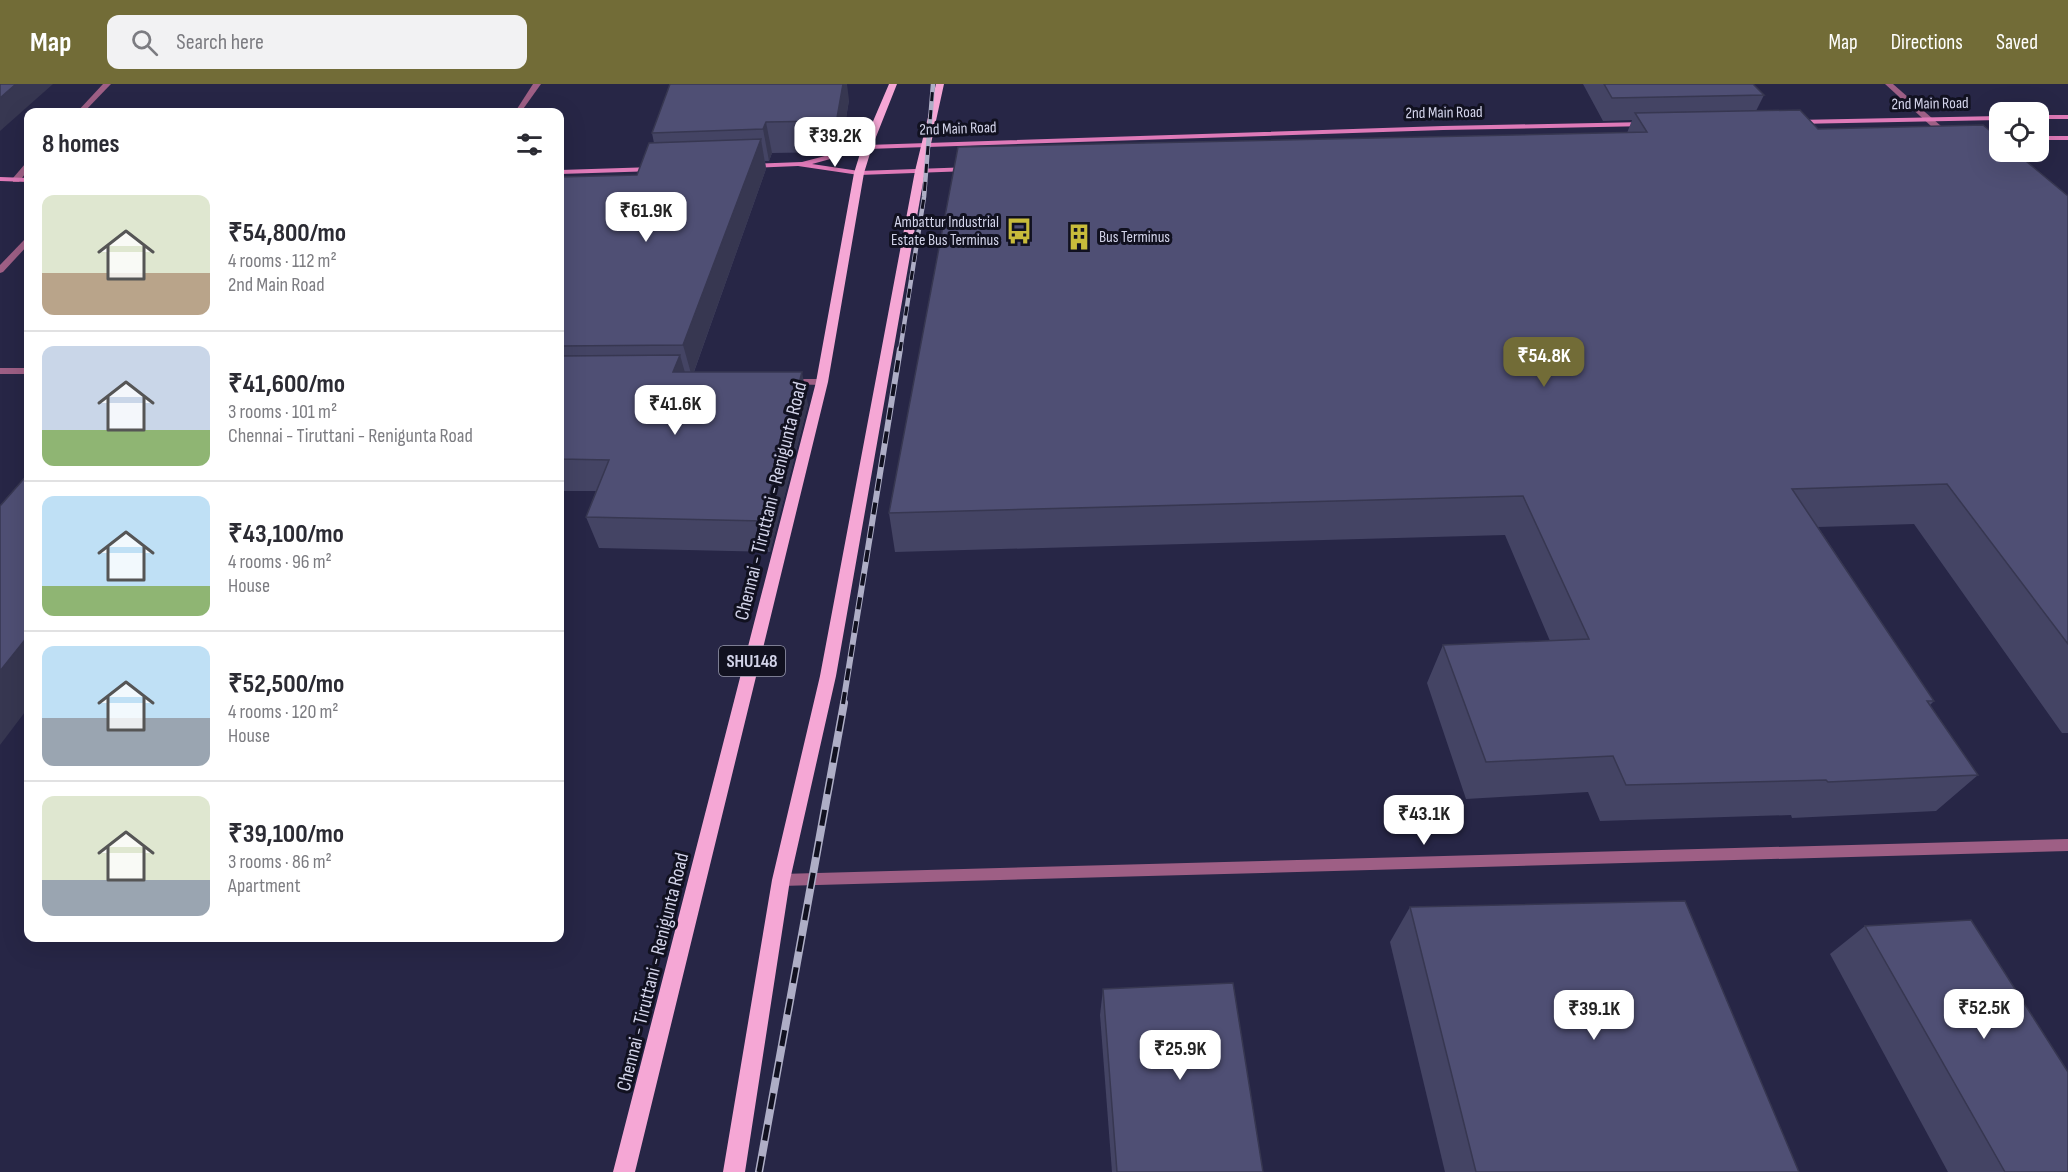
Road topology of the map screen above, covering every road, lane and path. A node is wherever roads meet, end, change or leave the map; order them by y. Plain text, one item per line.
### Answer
1 (107, 84) edge
2 (537, 84) edge
3 (893, 84) edge
4 (940, 84) edge
5 (1889, 84) edge
6 (84, 108) edge
7 (521, 108) edge
8 (2049, 117) edge
9 (2068, 117) edge
10 (1989, 118) edge
11 (1929, 120) junction
12 (1787, 122) edge
13 (1656, 124) edge
14 (2049, 138) edge
15 (2068, 138) edge
16 (1940, 140) edge
17 (1952, 140) joint
18 (926, 145) junction
19 (867, 147) junction
20 (798, 164) junction
21 (738, 166) edge
22 (667, 169) edge
23 (979, 169) edge
24 (24, 171) edge
25 (920, 171) junction
26 (564, 172) edge
27 (859, 173) junction
28 (0, 179) edge
29 (16, 180) junction
30 (24, 180) edge
31 (24, 245) edge
32 (0, 270) edge
33 (0, 371) edge
34 (24, 371) edge
35 (774, 382) edge
36 (822, 382) junction
37 (2068, 844) edge
38 (781, 880) junction
39 (624, 1172) edge
40 (734, 1172) edge

1 - 6 street
2 - 7 street
3 - 19 main road, Chennai - Tiruttani - Renigunta Road / SHU148
4 - 18 main road
5 - 11 street
8 - 9 main road
10 - 11 main road, 2nd Main Road
11 - 12 main road, 2nd Main Road
11 - 17 street
13 - 18 main road, 2nd Main Road
14 - 15 main road
16 - 17 main road, 2nd Main Road
18 - 19 main road, 2nd Main Road
18 - 25 main road
19 - 20 main road, 2nd Main Road
19 - 27 main road, Chennai - Tiruttani - Renigunta Road / SHU148
20 - 21 main road
20 - 27 main road
22 - 26 main road
23 - 25 main road
24 - 29 street
25 - 27 main road
25 - 38 main road
27 - 36 main road, Chennai - Tiruttani - Renigunta Road / SHU148
28 - 29 main road
29 - 30 main road
31 - 32 street
33 - 34 street
35 - 36 street
36 - 39 main road, Chennai - Tiruttani - Renigunta Road / SHU148
37 - 38 street
38 - 40 main road

